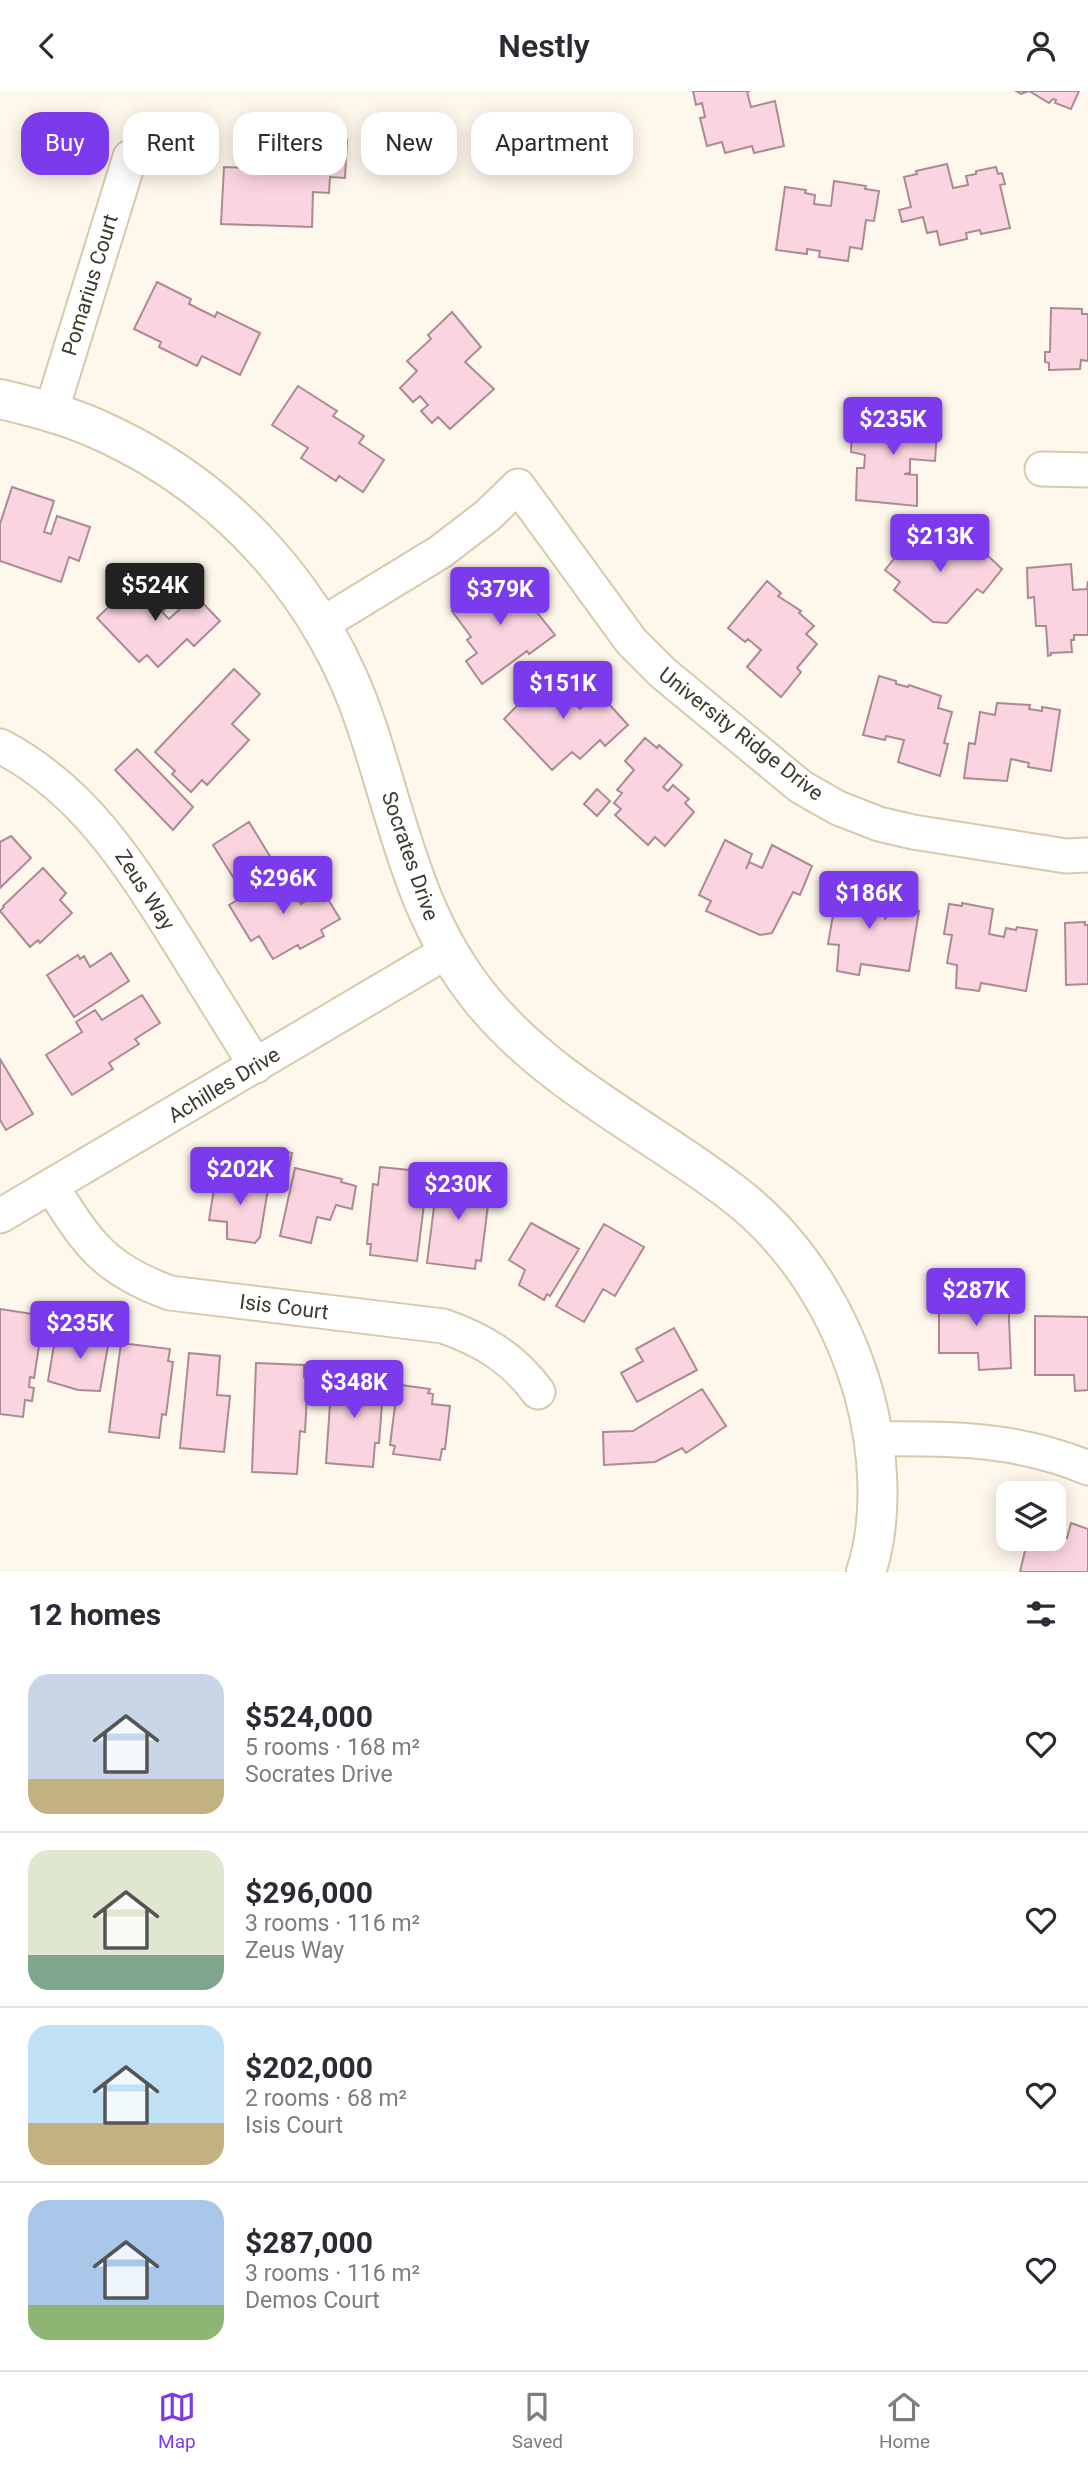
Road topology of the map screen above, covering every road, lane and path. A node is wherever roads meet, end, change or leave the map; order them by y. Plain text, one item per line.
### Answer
1 (124, 175) edge
2 (0, 399) edge
3 (51, 412) junction
4 (1042, 469) dead end
5 (1088, 470) edge
6 (322, 624) junction
7 (0, 746) edge
8 (1088, 855) edge
9 (447, 951) junction
10 (256, 1066) junction
11 (52, 1187) junction
12 (0, 1216) edge
13 (538, 1392) dead end
14 (873, 1439) junction
15 (1088, 1468) edge
16 (866, 1572) edge

1 - 3 street, Pomarius Court
2 - 3 street, Socrates Drive
3 - 6 street, Socrates Drive
4 - 5 street
6 - 8 street, University Ridge Drive
6 - 9 street, Socrates Drive
7 - 10 street, Zeus Way
9 - 10 street, Achilles Drive
9 - 14 street, Socrates Drive
10 - 11 street, Achilles Drive
11 - 12 street, Achilles Drive
11 - 13 street, Isis Court
14 - 15 street
14 - 16 street, Socrates Drive

